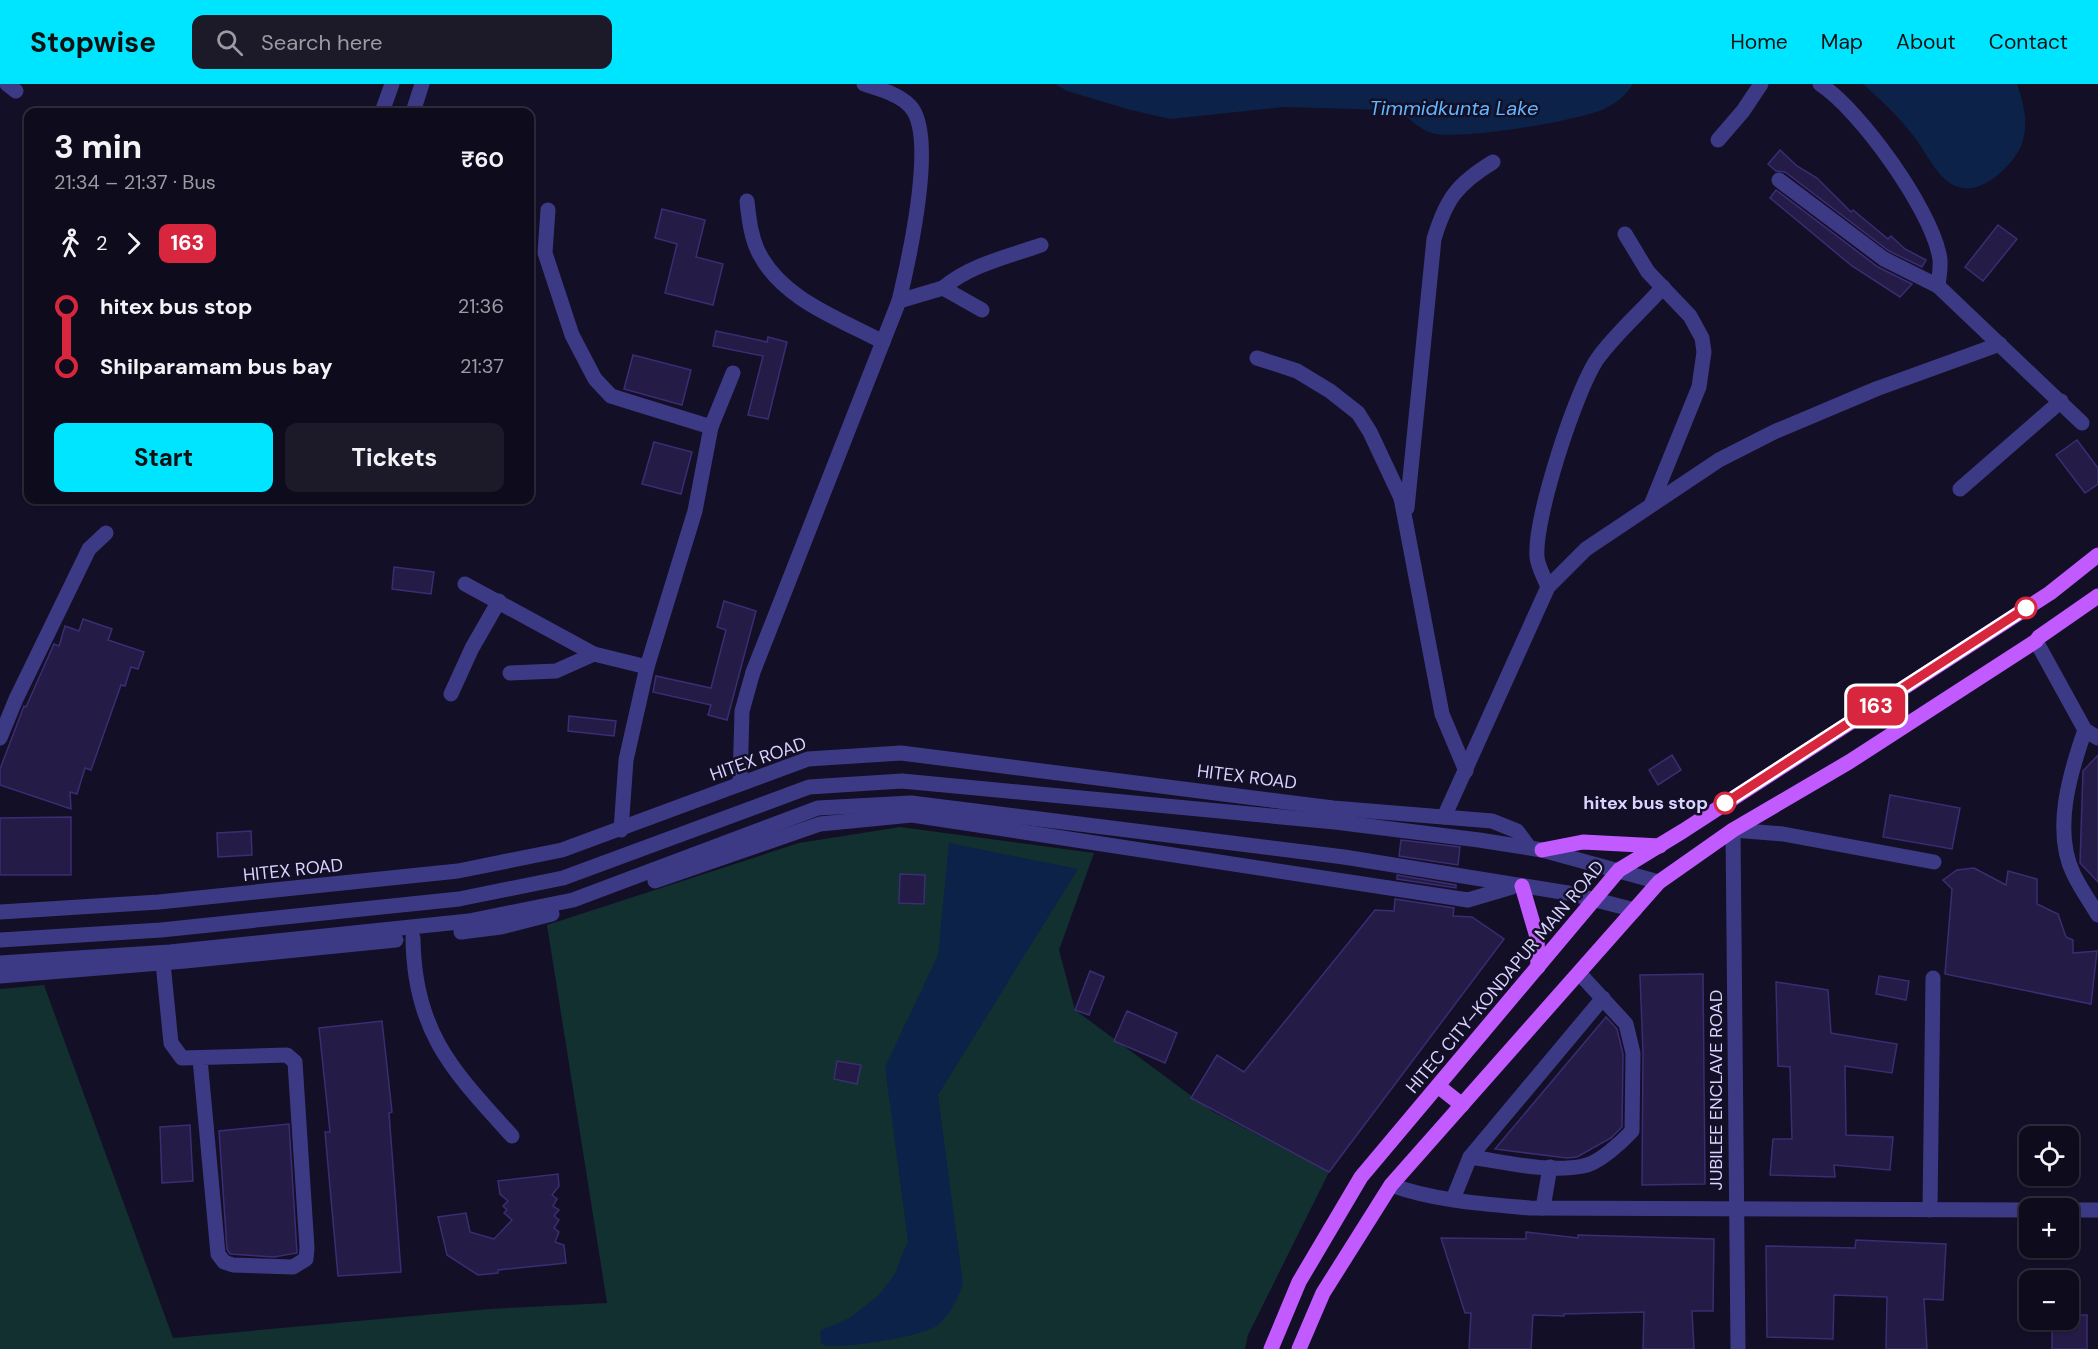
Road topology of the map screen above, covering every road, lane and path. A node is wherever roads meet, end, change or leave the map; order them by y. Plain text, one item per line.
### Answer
1 (392, 84) edge
2 (422, 84) edge
3 (864, 84) edge
4 (1761, 84) edge
5 (1820, 84) edge
6 (383, 108) edge
7 (414, 108) edge
8 (1718, 140) dead end
9 (1492, 162) dead end
10 (1779, 180) dead end
11 (747, 201) dead end
12 (548, 210) dead end
13 (1624, 234) dead end
14 (1041, 245) dead end
15 (1938, 286) junction
16 (1663, 287) junction
17 (943, 288) junction
18 (899, 301) junction
19 (981, 310) dead end
20 (883, 342) junction
21 (2000, 344) junction
22 (1257, 358) dead end
23 (733, 373) dead end
24 (2061, 401) junction
25 (2082, 423) dead end
26 (711, 427) junction
27 (1960, 489) dead end
28 (1651, 505) junction
29 (1406, 517) junction
30 (106, 533) dead end
31 (2098, 555) edge
32 (465, 584) dead end
33 (1548, 587) junction
34 (2098, 596) edge
35 (499, 601) junction
36 (2036, 641) junction
37 (594, 654) junction
38 (647, 667) junction
39 (510, 673) dead end
40 (451, 694) dead end
41 (2091, 734) edge
42 (0, 738) edge
43 (1466, 771) junction
44 (740, 784) junction
45 (1444, 817) junction
46 (621, 830) junction
47 (1733, 830) junction
48 (1660, 846) junction
49 (1535, 848) junction
50 (1934, 862) dead end
51 (1619, 870) junction
52 (1659, 882) junction
53 (1520, 885) junction
54 (1597, 899) junction
55 (1635, 910) junction
56 (0, 912) edge
57 (2098, 915) edge
58 (412, 938) junction
59 (0, 940) edge
60 (0, 963) edge
61 (163, 963) junction
62 (1538, 967) junction
63 (1580, 974) junction
64 (0, 976) edge
65 (1933, 978) dead end
66 (1603, 998) junction
67 (200, 1059) junction
68 (1438, 1086) junction
69 (1462, 1105) junction
70 (512, 1136) dead end
71 (1470, 1157) junction
72 (1550, 1167) junction
73 (1391, 1185) junction
74 (1453, 1200) junction
75 (1542, 1208) junction
76 (1736, 1209) junction
77 (1929, 1210) junction
78 (2019, 1210) edge
79 (2079, 1210) edge
80 (2098, 1210) edge
81 (1271, 1349) edge
82 (1299, 1349) edge
83 (1738, 1349) edge

1 - 6 street
2 - 7 street
3 - 18 street
4 - 8 street
5 - 15 street
9 - 29 street
10 - 15 street
11 - 20 street
12 - 26 street
13 - 16 street
14 - 17 street
15 - 21 street
16 - 28 street
16 - 33 street
17 - 18 street
17 - 19 street
18 - 20 street
20 - 44 street
21 - 24 street
21 - 28 street
22 - 29 street
23 - 26 street
24 - 25 street
24 - 27 street
26 - 38 street
28 - 33 street
29 - 43 street
30 - 42 street
31 - 48 main road, HITEC CITY–KONDAPUR MAIN ROAD
32 - 35 street
33 - 43 street
34 - 36 main road
35 - 37 street
35 - 40 street
36 - 41 street
36 - 47 main road
37 - 38 street
37 - 39 street
38 - 46 street
41 - 57 street
43 - 45 street
44 - 45 street, HITEX ROAD
44 - 46 street, HITEX ROAD
45 - 49 street, HITEX ROAD
46 - 56 street, HITEX ROAD
47 - 50 street
47 - 52 main road
47 - 76 street, JUBILEE ENCLAVE ROAD
48 - 49 main road
48 - 51 main road, HITEC CITY–KONDAPUR MAIN ROAD
49 - 51 street, HITEX ROAD
49 - 59 street, HITEX ROAD
51 - 52 street, HITEX ROAD
51 - 54 main road, HITEC CITY–KONDAPUR MAIN ROAD
52 - 55 main road
53 - 54 street
53 - 58 street
53 - 60 street
53 - 62 main road
54 - 55 street
54 - 62 main road, HITEC CITY–KONDAPUR MAIN ROAD
55 - 63 main road
58 - 61 street
58 - 70 street
61 - 64 street
61 - 67 street
62 - 68 main road, HITEC CITY–KONDAPUR MAIN ROAD
63 - 66 street
63 - 69 main road
65 - 77 street
66 - 71 street
66 - 72 street
67 - 67 street
68 - 69 main road
68 - 81 main road, HITEC CITY–KONDAPUR MAIN ROAD
69 - 73 main road
71 - 72 street
71 - 74 street
72 - 75 street
73 - 74 street
73 - 82 main road
74 - 75 street
75 - 76 street
76 - 77 street
76 - 83 street, JUBILEE ENCLAVE ROAD
77 - 78 street
79 - 80 street

